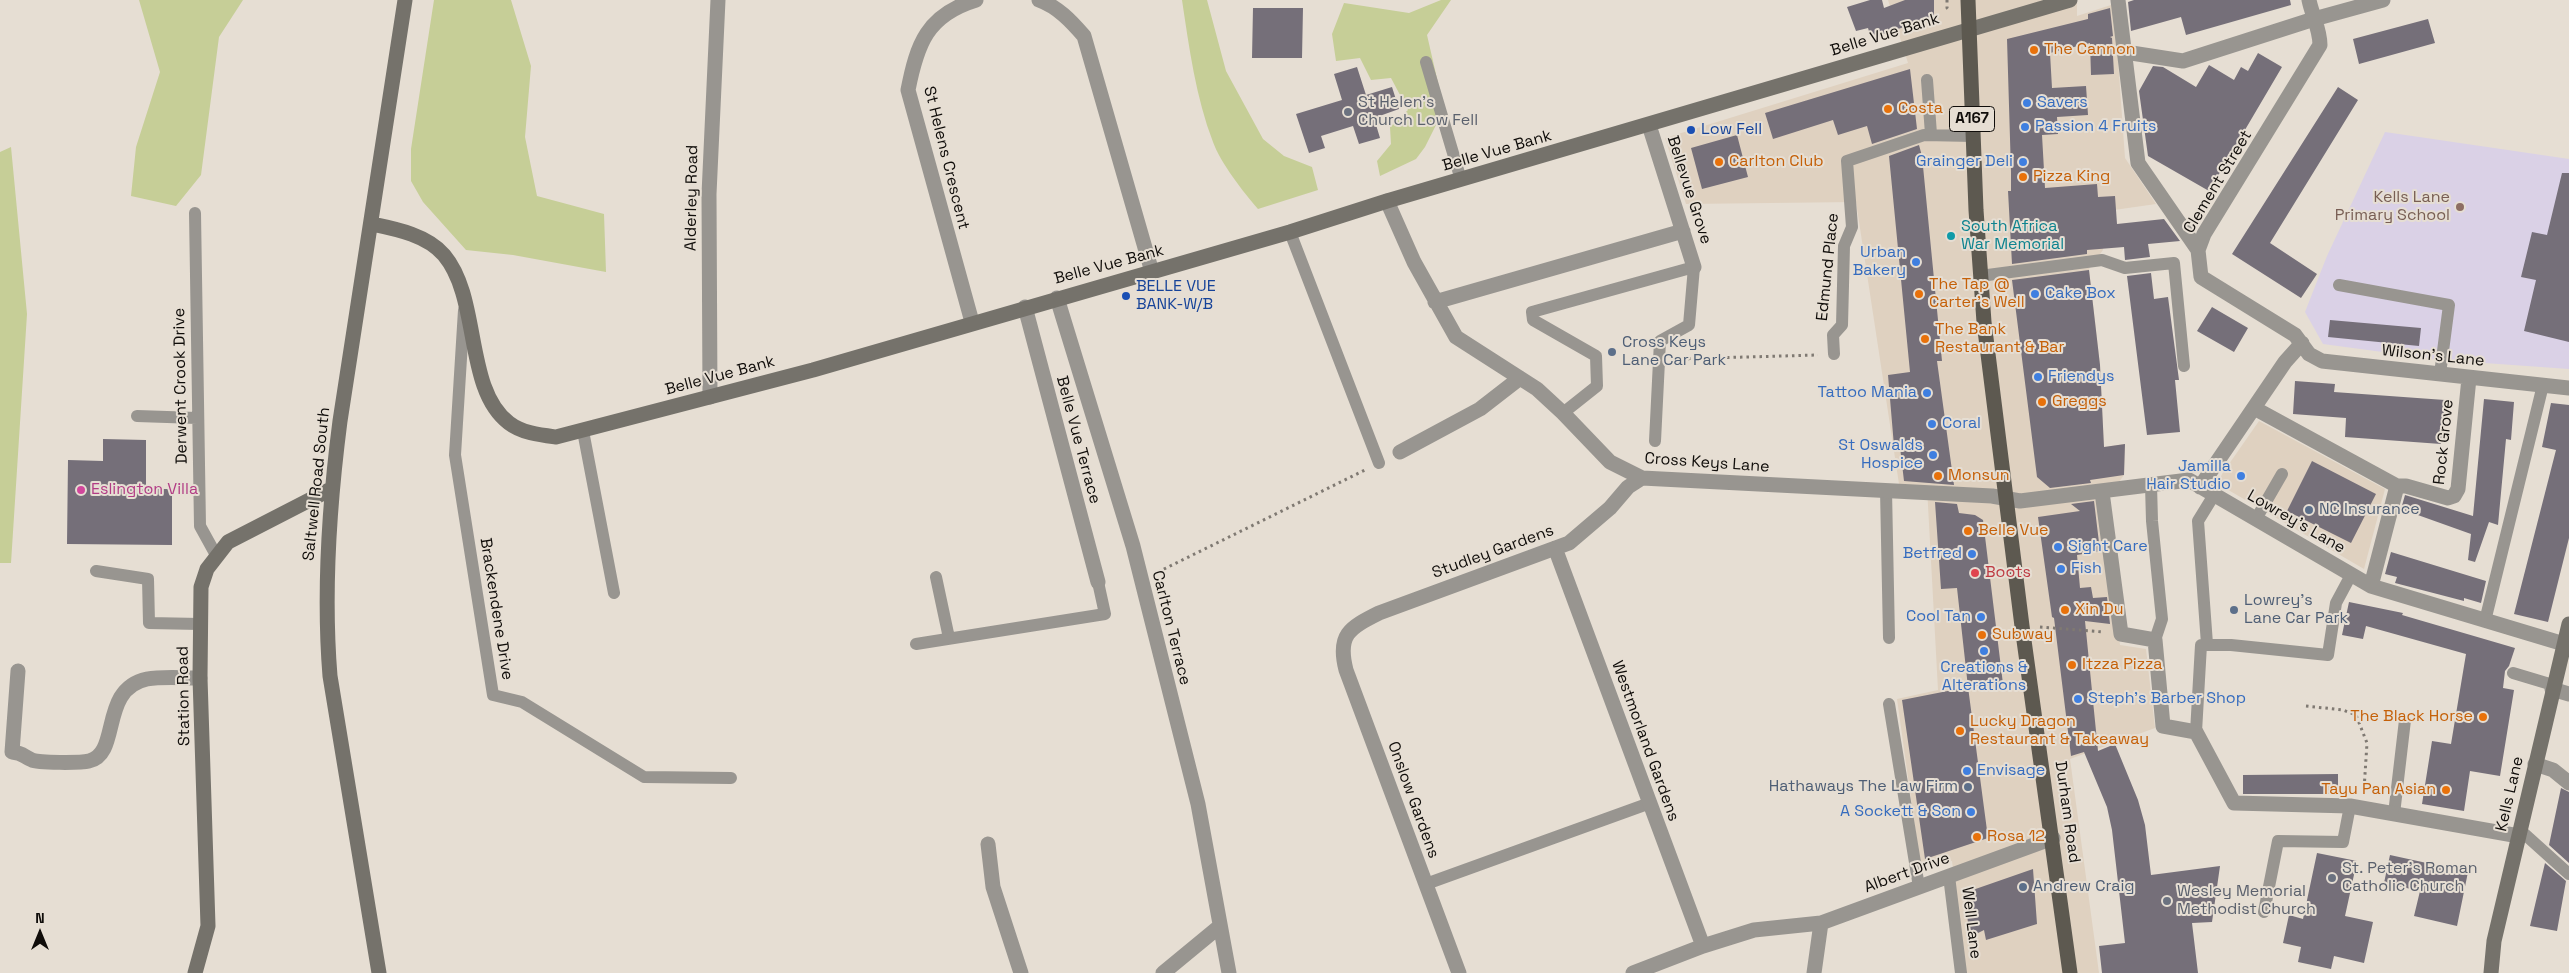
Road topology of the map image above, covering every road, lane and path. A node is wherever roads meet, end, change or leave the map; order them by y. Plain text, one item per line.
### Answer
1 (405, 0) edge
2 (718, 0) edge
3 (976, 0) edge
4 (1039, 0) edge
5 (1968, 0) edge
6 (2070, 0) edge
7 (2118, 0) edge
8 (2309, 0) edge
9 (2383, 0) edge
10 (2314, 19) junction
11 (1969, 28) junction
12 (2124, 52) junction
13 (1426, 62) dead end
14 (1927, 80) dead end
15 (1649, 125) junction
16 (1931, 134) junction
17 (1973, 136) junction
18 (1461, 180) junction
19 (1387, 201) junction
20 (194, 213) dead end
21 (372, 224) junction
22 (1683, 231) junction
23 (1290, 232) junction
24 (2198, 250) junction
25 (1694, 267) junction
26 (1152, 272) junction
27 (1980, 276) junction
28 (2339, 285) dead end
29 (1058, 298) junction
30 (465, 300) junction
31 (1435, 302) junction
32 (1025, 307) junction
33 (972, 322) junction
34 (2302, 343) junction
35 (1834, 354) joint
36 (1660, 360) junction
37 (2184, 366) dead end
38 (2440, 374) junction
39 (1520, 378) junction
40 (2469, 378) junction
41 (2543, 385) junction
42 (2569, 388) edge
43 (710, 397) junction
44 (2254, 408) junction
45 (1563, 413) junction
46 (137, 416) dead end
47 (197, 418) junction
48 (583, 431) junction
49 (1656, 441) dead end
50 (1400, 452) dead end
51 (1379, 463) joint
52 (2282, 474) dead end
53 (1642, 478) junction
54 (2151, 485) junction
55 (2397, 486) junction
56 (2200, 487) junction
57 (332, 489) junction
58 (1886, 490) junction
59 (2102, 492) junction
60 (2214, 495) junction
61 (2006, 499) junction
62 (2256, 519) junction
63 (1555, 548) junction
64 (216, 555) junction
65 (96, 571) dead end
66 (2351, 575) junction
67 (936, 577) dead end
68 (1142, 580) junction
69 (1098, 582) joint
70 (2371, 586) junction
71 (614, 593) dead end
72 (2485, 621) junction
73 (200, 624) junction
74 (2569, 624) edge
75 (2022, 626) junction
76 (2121, 634) junction
77 (949, 638) junction
78 (1889, 638) dead end
79 (1344, 639) joint
80 (2155, 640) junction
81 (916, 644) dead end
82 (2207, 644) junction
83 (2564, 644) junction
84 (18, 671) dead end
85 (2513, 673) dead end
86 (200, 678) junction
87 (2553, 687) junction
88 (2569, 694) edge
89 (1889, 704) dead end
90 (2306, 706) dead end
91 (2405, 720) dead end
92 (2196, 732) junction
93 (2535, 764) junction
94 (731, 778) dead end
95 (2569, 784) edge
96 (1650, 803) junction
97 (2356, 807) junction
98 (2394, 814) junction
99 (2519, 833) junction
100 (2052, 838) junction
101 (988, 844) dead end
102 (2569, 874) edge
103 (1949, 876) junction
104 (1426, 884) junction
105 (1919, 887) junction
106 (2264, 912) dead end
107 (1821, 923) junction
108 (1220, 926) junction
109 (1703, 946) junction
110 (195, 973) edge
111 (379, 973) edge
112 (1021, 973) edge
113 (1163, 973) edge
114 (1229, 973) edge
115 (1459, 973) edge
116 (1632, 973) edge
117 (1814, 973) edge
118 (1961, 973) edge
119 (2070, 973) edge
120 (2491, 973) edge

1 - 21 street, Saltwell Road South
2 - 43 street, Alderley Road
3 - 33 street, St Helens Crescent
4 - 26 street
5 - 11 main road, Durham Road / A167
6 - 11 street, Belle Vue Bank
7 - 12 street
8 - 10 street, Clement Street
9 - 10 street
10 - 12 street
10 - 24 street, Clement Street
11 - 15 street, Belle Vue Bank
11 - 17 main road, Durham Road / A167
12 - 24 street
13 - 18 lane
14 - 16 lane
15 - 18 street, Belle Vue Bank
15 - 22 street, Bellevue Grove
16 - 17 lane, Edmund Place
16 - 35 lane, Edmund Place
17 - 27 main road, Durham Road / A167
18 - 19 street, Belle Vue Bank
19 - 23 street, Belle Vue Bank
19 - 31 street, Cross Keys Lane
20 - 47 lane, Derwent Crook Drive
21 - 30 street, Belle Vue Bank
21 - 57 street, Saltwell Road South
22 - 25 street, Bellevue Grove
22 - 31 street
23 - 26 street, Belle Vue Bank
23 - 51 lane
24 - 34 street, Clement Street
25 - 36 lane
25 - 45 lane
26 - 29 street, Belle Vue Bank
27 - 37 lane
27 - 61 main road, Durham Road / A167
28 - 38 lane
29 - 32 street, Belle Vue Bank
29 - 68 street, Carlton Terrace
30 - 48 street, Belle Vue Bank
30 - 94 lane, Brackendene Drive
31 - 39 street, Cross Keys Lane
32 - 33 street, Belle Vue Bank
32 - 69 street, Belle Vue Terrace
33 - 43 street, Belle Vue Bank
34 - 38 street, Wilson's Lane
34 - 44 street
35 - 36 path
36 - 49 lane
38 - 40 street, Wilson's Lane
39 - 45 street, Cross Keys Lane
39 - 50 street
40 - 41 street, Wilson's Lane
40 - 55 street, Rock Grove
41 - 42 street, Wilson's Lane
41 - 72 lane
43 - 48 street, Belle Vue Bank
44 - 55 street
44 - 56 street
45 - 53 street, Cross Keys Lane
46 - 47 lane
47 - 64 lane, Derwent Crook Drive
48 - 71 lane
51 - 68 path
52 - 62 lane
53 - 58 street, Cross Keys Lane
53 - 63 street, Studley Gardens
54 - 56 street, Lowrey's Lane
54 - 59 street, Lowrey's Lane
54 - 80 lane
55 - 70 street
56 - 60 street, Lowrey's Lane
57 - 64 street, Station Road
57 - 111 street, Saltwell Road South
58 - 61 street, Cross Keys Lane
58 - 78 lane
59 - 61 street, Lowrey's Lane
59 - 76 street
60 - 62 street, Lowrey's Lane
60 - 82 lane
61 - 75 main road, Durham Road / A167
62 - 66 street, Lowrey's Lane
63 - 79 street, Studley Gardens
63 - 96 street, Westmorland Gardens
64 - 73 street, Station Road
65 - 73 lane
66 - 70 street, Lowrey's Lane
66 - 82 lane
67 - 77 lane
68 - 108 street, Carlton Terrace
69 - 77 lane
70 - 72 street, Lowrey's Lane
72 - 83 street, Lowrey's Lane
73 - 86 street, Station Road
74 - 83 street, Kells Lane
75 - 76 path
75 - 100 main road, Durham Road / A167
76 - 80 street
77 - 81 lane
79 - 104 street, Onslow Gardens
80 - 92 street
82 - 92 lane
83 - 87 street, Kells Lane
84 - 86 street
85 - 87 lane
86 - 110 street, Station Road
87 - 88 street
87 - 93 street, Kells Lane
89 - 105 lane
90 - 97 path
91 - 98 lane
92 - 97 street
93 - 95 street
93 - 99 street, Kells Lane
96 - 104 lane
96 - 109 street, Westmorland Gardens
97 - 98 street
97 - 106 lane
98 - 99 street
99 - 102 lane
99 - 120 street, Kells Lane
100 - 103 street, Albert Drive
100 - 119 main road, Durham Road / A167
101 - 112 street
103 - 105 street, Albert Drive
103 - 118 lane, Well Lane
104 - 115 street, Onslow Gardens
105 - 107 street, Albert Drive
107 - 109 street, Albert Drive
107 - 117 street
108 - 113 street
108 - 114 street, Carlton Terrace
109 - 116 street, Albert Drive

